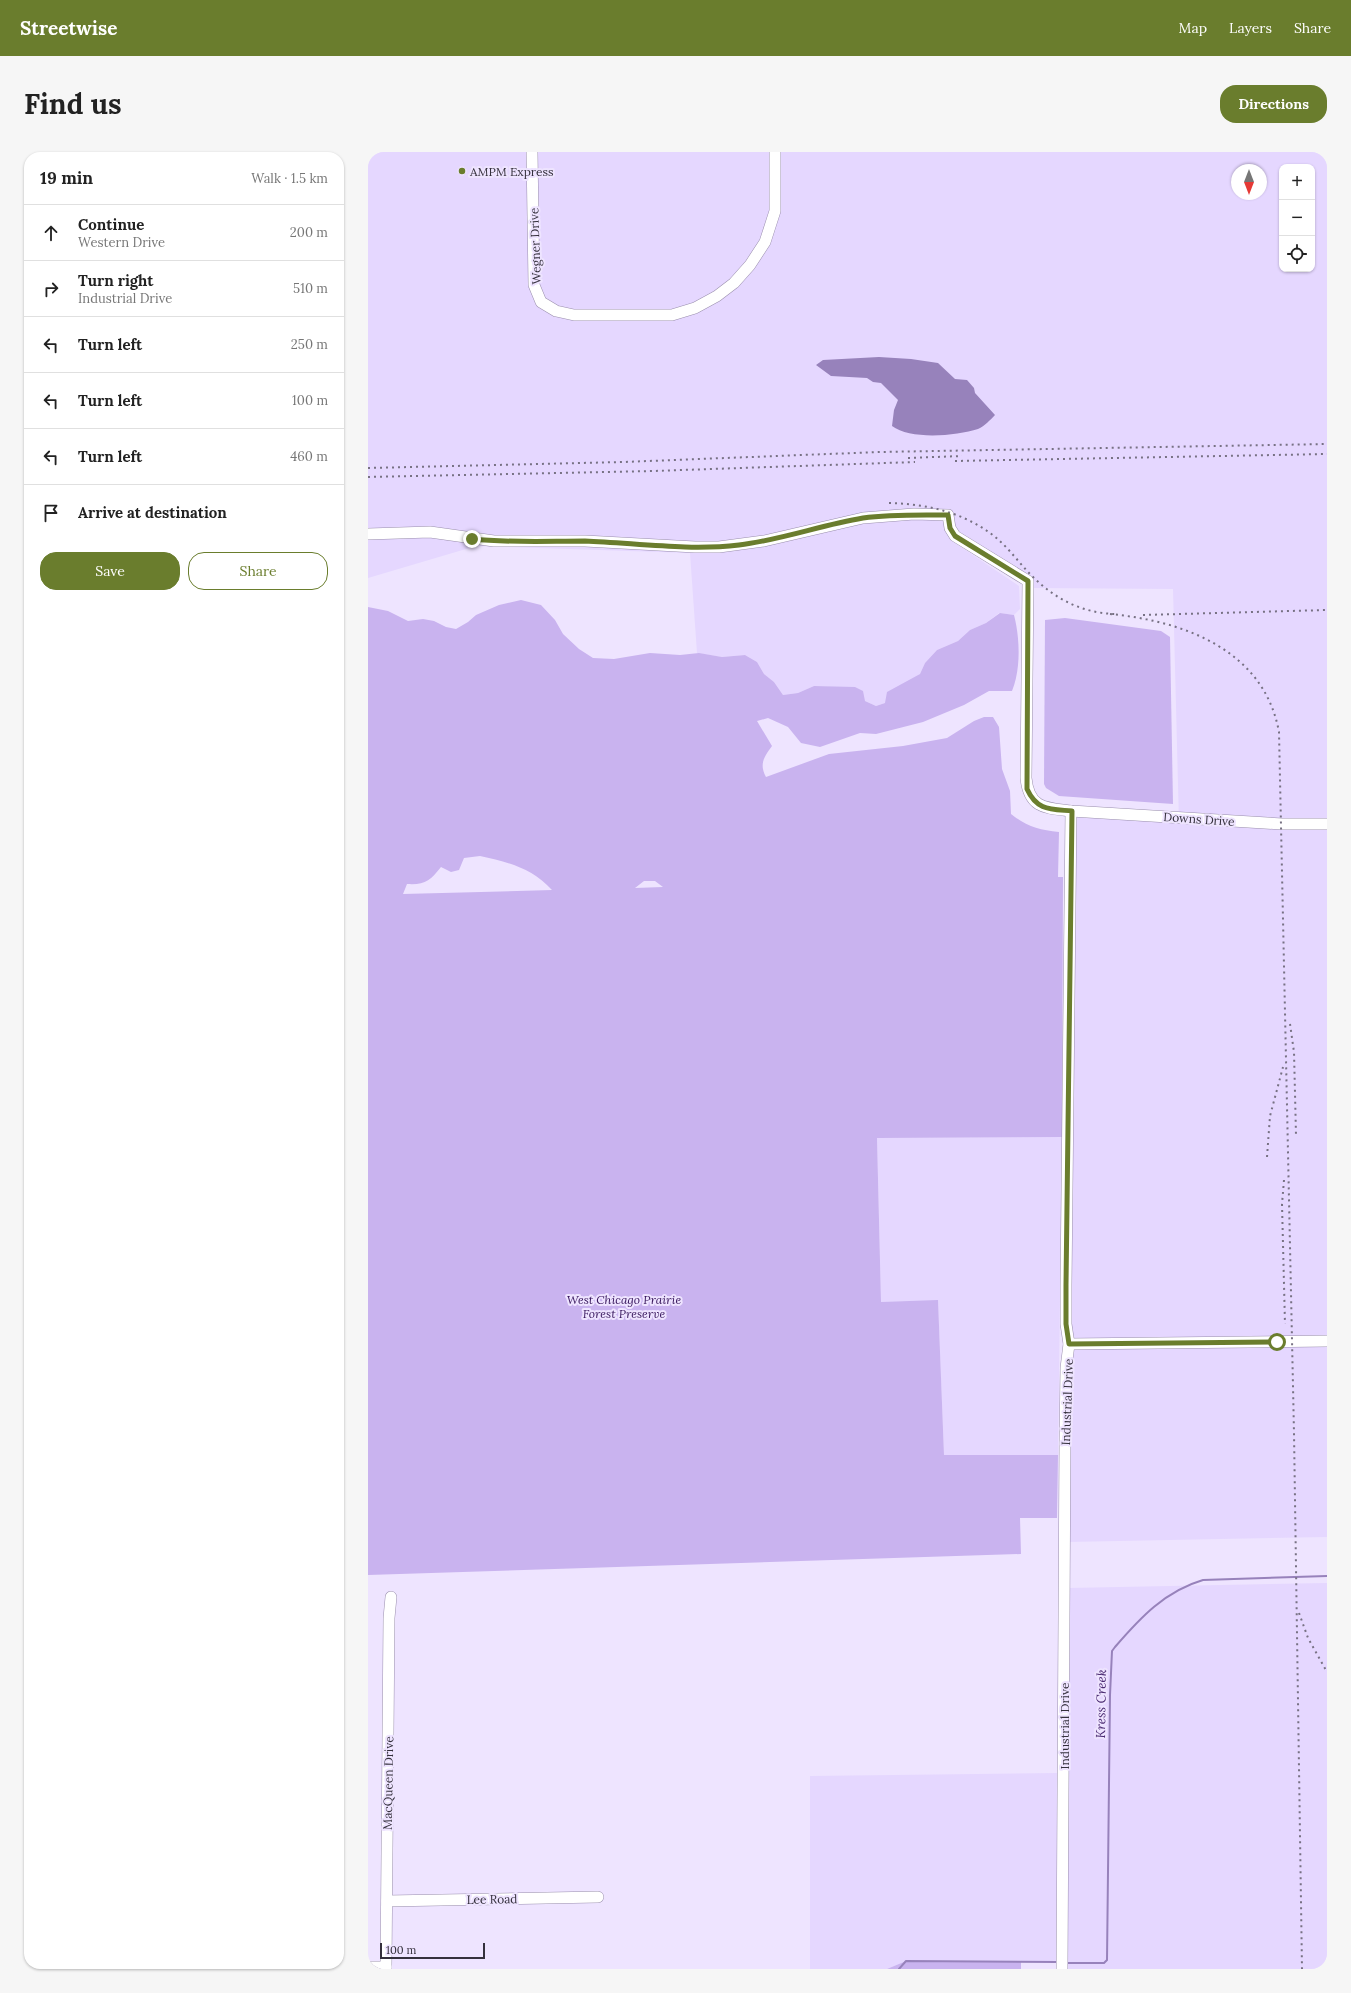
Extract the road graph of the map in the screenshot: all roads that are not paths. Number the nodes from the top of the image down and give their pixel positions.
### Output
1 (532, 152) edge
2 (775, 152) edge
3 (368, 534) edge
4 (1072, 811) junction
5 (1327, 824) edge
6 (1327, 1341) edge
7 (1069, 1344) junction
8 (391, 1597) dead end
9 (598, 1897) dead end
10 (387, 1901) junction
11 (368, 1967) edge
12 (386, 1968) edge
13 (1062, 1969) edge

1 - 2 street, Wegner Drive
3 - 4 street, Downs Drive
4 - 5 street, Downs Drive
4 - 7 street, Industrial Drive
6 - 7 street
7 - 13 street, Industrial Drive
8 - 10 street, MacQueen Drive
9 - 10 street, Lee Road
10 - 12 street, MacQueen Drive
11 - 12 street

